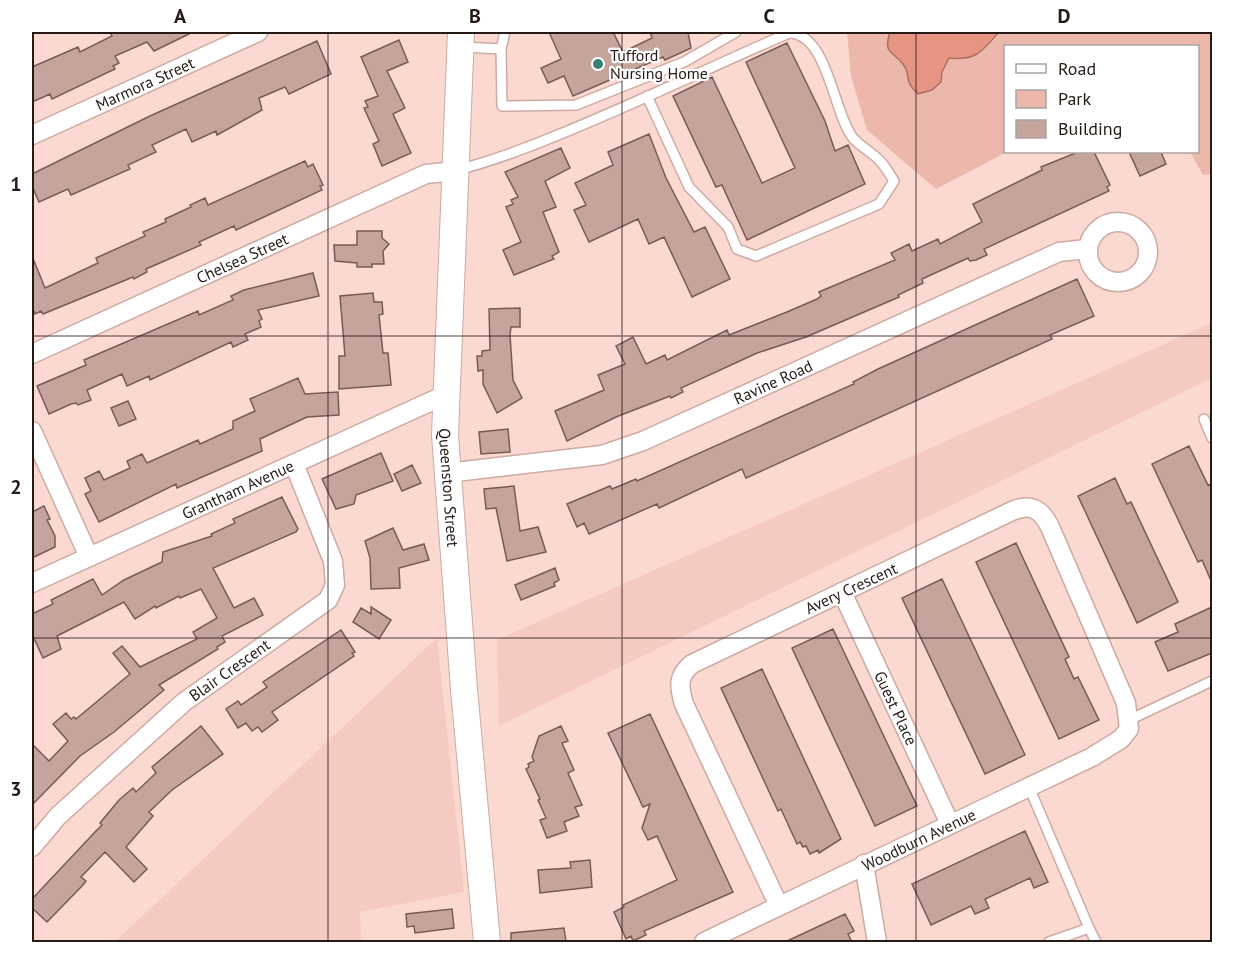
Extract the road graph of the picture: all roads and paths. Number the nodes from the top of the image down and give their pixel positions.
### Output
1 (258, 32) edge
2 (504, 32) edge
3 (736, 32) edge
4 (789, 32) edge
5 (461, 39) edge
6 (501, 49) junction
7 (647, 96) junction
8 (32, 135) edge
9 (455, 171) junction
10 (1087, 249) dead end
11 (32, 354) edge
12 (445, 396) junction
13 (1204, 419) dead end
14 (32, 430) edge
15 (1212, 438) edge
16 (294, 464) junction
17 (447, 473) junction
18 (89, 556) junction
19 (32, 583) edge
20 (842, 592) junction
21 (1212, 681) edge
22 (1129, 725) junction
23 (1029, 787) junction
24 (950, 824) junction
25 (32, 847) edge
26 (864, 864) junction
27 (778, 906) junction
28 (1089, 928) junction
29 (487, 942) edge
30 (704, 942) edge
31 (877, 942) edge
32 (1049, 942) edge
33 (1096, 942) edge

1 - 8 street, Marmora Street
2 - 6 lane
3 - 6 lane
4 - 7 lane
4 - 7 lane
5 - 6 lane
5 - 9 main road, Queenston Street
7 - 9 lane
9 - 11 street, Chelsea Street
9 - 12 main road, Queenston Street
10 - 17 street, Ravine Road
12 - 16 street, Grantham Avenue
12 - 17 main road, Queenston Street
13 - 15 lane
14 - 18 street
16 - 18 street, Grantham Avenue
16 - 25 street, Blair Crescent
17 - 29 main road, Queenston Street
18 - 19 street, Grantham Avenue
20 - 22 street, Avery Crescent
20 - 24 street, Guest Place
20 - 27 street, Avery Crescent
21 - 22 lane
22 - 23 street, Woodburn Avenue
23 - 24 street, Woodburn Avenue
23 - 28 lane
24 - 26 street, Woodburn Avenue
26 - 27 street, Woodburn Avenue
26 - 31 street
27 - 30 street, Woodburn Avenue
28 - 32 lane
28 - 33 lane

